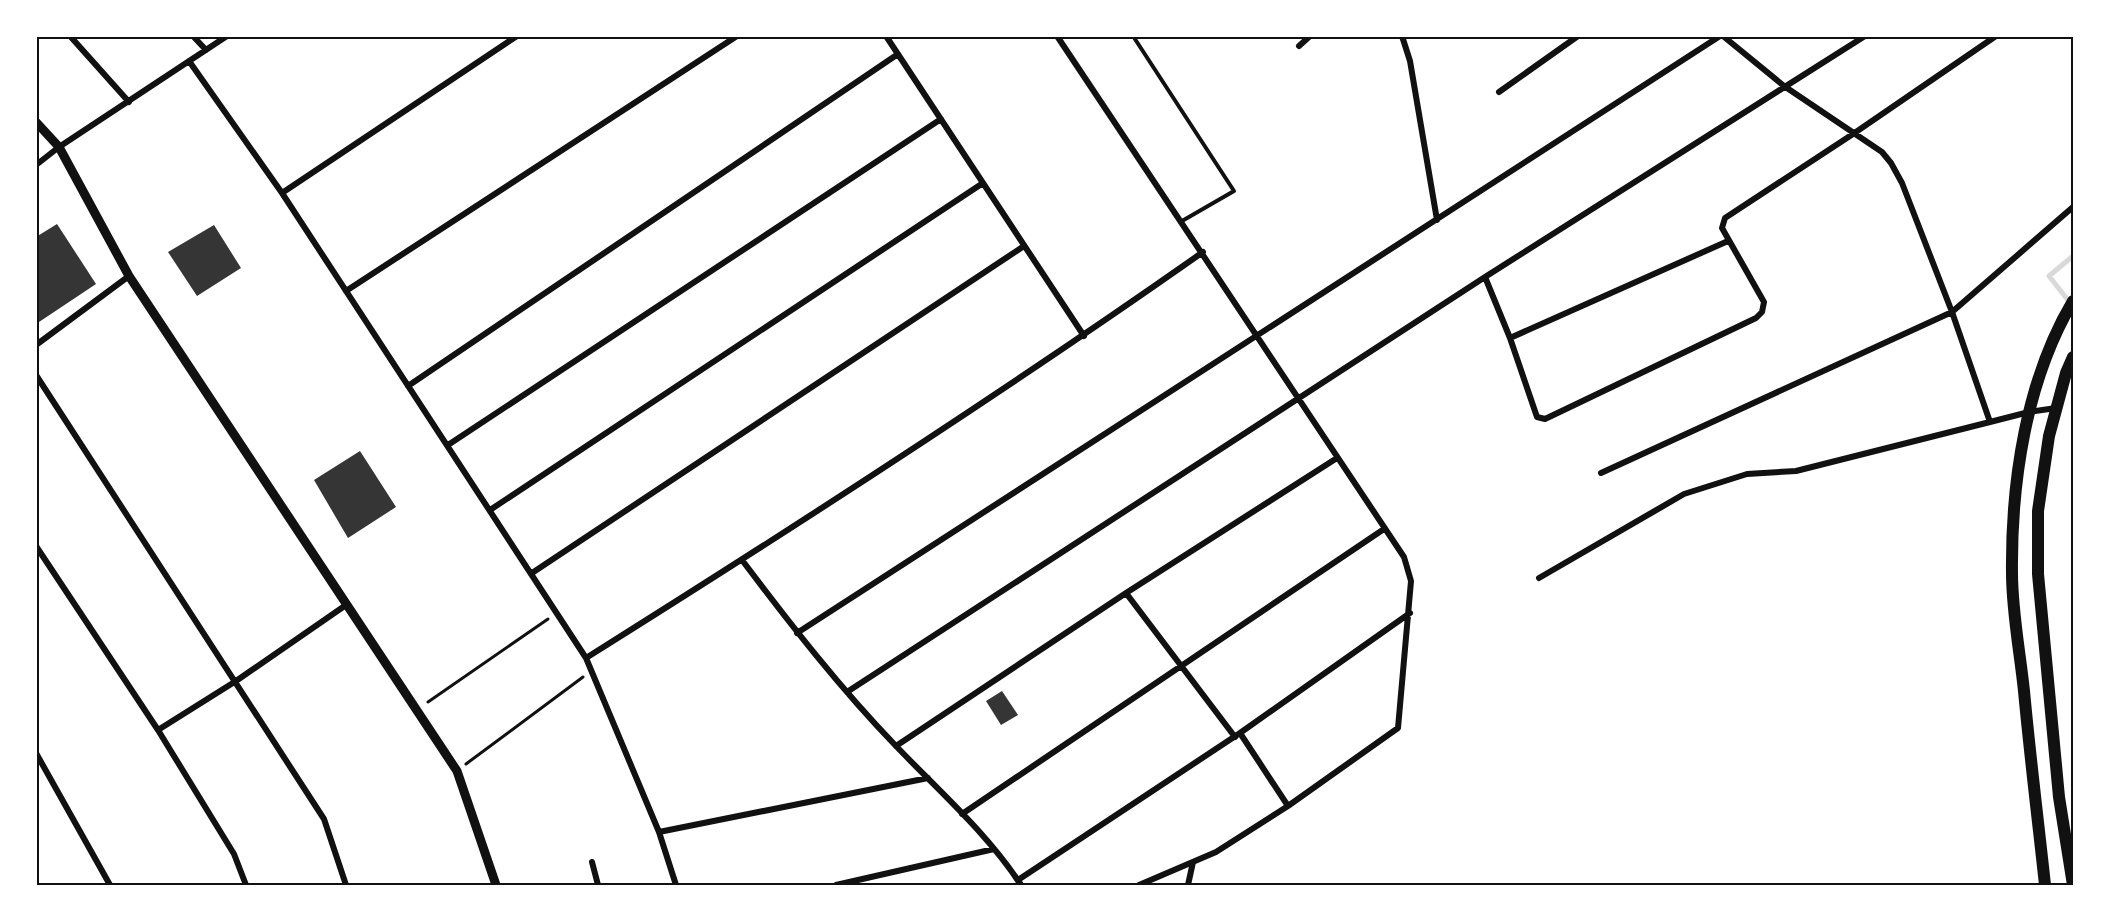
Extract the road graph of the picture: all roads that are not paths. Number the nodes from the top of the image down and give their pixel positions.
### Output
1 (70, 36) edge
2 (193, 36) edge
3 (227, 36) edge
4 (517, 36) edge
5 (736, 36) edge
6 (886, 36) edge
7 (1057, 36) edge
8 (1133, 36) edge
9 (1310, 36) edge
10 (1402, 36) edge
11 (1578, 36) edge
12 (1721, 36) edge
13 (1865, 36) edge
14 (1996, 36) edge
15 (1299, 46) dead end
16 (206, 50) junction
17 (898, 54) junction
18 (189, 61) junction
19 (1784, 86) junction
20 (1499, 92) dead end
21 (129, 102) junction
22 (941, 119) junction
23 (36, 122) edge
24 (1853, 134) junction
25 (59, 147) junction
26 (36, 165) edge
27 (983, 183) junction
28 (282, 193) junction
29 (2073, 207) edge
30 (1437, 220) junction
31 (1182, 221) junction
32 (1728, 241) junction
33 (1024, 246) junction
34 (1203, 252) junction
35 (129, 276) junction
36 (1485, 277) junction
37 (346, 291) junction
38 (2073, 301) edge
39 (1952, 312) junction
40 (1083, 336) junction
41 (1256, 336) junction
42 (1509, 338) junction
43 (36, 345) edge
44 (2073, 357) edge
45 (36, 375) edge
46 (408, 386) junction
47 (1298, 400) junction
48 (2057, 408) junction
49 (2029, 412) junction
50 (1990, 422) junction
51 (448, 446) junction
52 (1336, 459) junction
53 (1601, 472) dead end
54 (490, 510) junction
55 (1384, 529) junction
56 (36, 546) edge
57 (742, 560) junction
58 (532, 573) junction
59 (1539, 578) dead end
60 (1126, 593) junction
61 (346, 605) junction
62 (1410, 613) junction
63 (797, 633) junction
64 (586, 658) junction
65 (1182, 665) junction
66 (236, 681) junction
67 (847, 692) junction
68 (158, 730) junction
69 (1237, 735) junction
70 (896, 746) junction
71 (36, 753) edge
72 (928, 778) junction
73 (1288, 806) junction
74 (962, 814) junction
75 (659, 832) junction
76 (994, 849) junction
77 (592, 862) dead end
78 (1193, 862) junction
79 (1019, 882) edge
80 (110, 885) edge
81 (246, 885) edge
82 (346, 885) edge
83 (496, 885) edge
84 (598, 885) edge
85 (676, 885) edge
86 (836, 885) edge
87 (1139, 885) edge
88 (1188, 885) edge
89 (2045, 885) edge
90 (2073, 885) edge

1 - 21 street
2 - 16 street
3 - 16 street
4 - 28 street
5 - 37 street
6 - 17 street
7 - 31 street
8 - 31 lane
9 - 15 street
10 - 30 street
11 - 20 street
12 - 19 street
12 - 30 street
13 - 19 street
14 - 24 street
16 - 18 street
17 - 22 street
17 - 46 street
18 - 21 street
18 - 28 street
19 - 24 street
19 - 36 street
21 - 25 street
22 - 27 street
22 - 51 street
23 - 25 street
24 - 32 street
24 - 39 street
25 - 26 street
25 - 35 street
27 - 33 street
27 - 54 street
28 - 37 street
29 - 39 street
30 - 41 street
31 - 34 street
32 - 42 street
32 - 42 street
33 - 40 street
33 - 58 street
34 - 40 street
34 - 41 street
35 - 43 street
35 - 61 street
36 - 42 street
36 - 47 street
37 - 46 street
38 - 49 main road
39 - 50 street
39 - 53 street
40 - 57 street
41 - 47 street
41 - 63 street
44 - 48 main road
45 - 66 street
46 - 51 street
47 - 52 street
47 - 67 street
48 - 49 street
48 - 90 main road
49 - 50 street
49 - 89 main road
50 - 59 street
51 - 54 street
52 - 55 street
52 - 60 street
54 - 58 street
55 - 62 street
55 - 65 street
56 - 68 street
57 - 63 street
57 - 64 street
58 - 64 street
60 - 65 street
60 - 70 street
61 - 66 street
61 - 83 street
62 - 69 street
62 - 73 street
63 - 67 street
64 - 75 street
65 - 69 street
65 - 74 street
66 - 68 street
66 - 82 street
67 - 70 street
68 - 81 street
69 - 73 street
69 - 79 street
70 - 72 street
71 - 80 street
72 - 74 street
72 - 75 street
73 - 78 street
74 - 76 street
75 - 85 street
76 - 79 street
76 - 86 street
77 - 84 street
78 - 87 street
78 - 88 street

